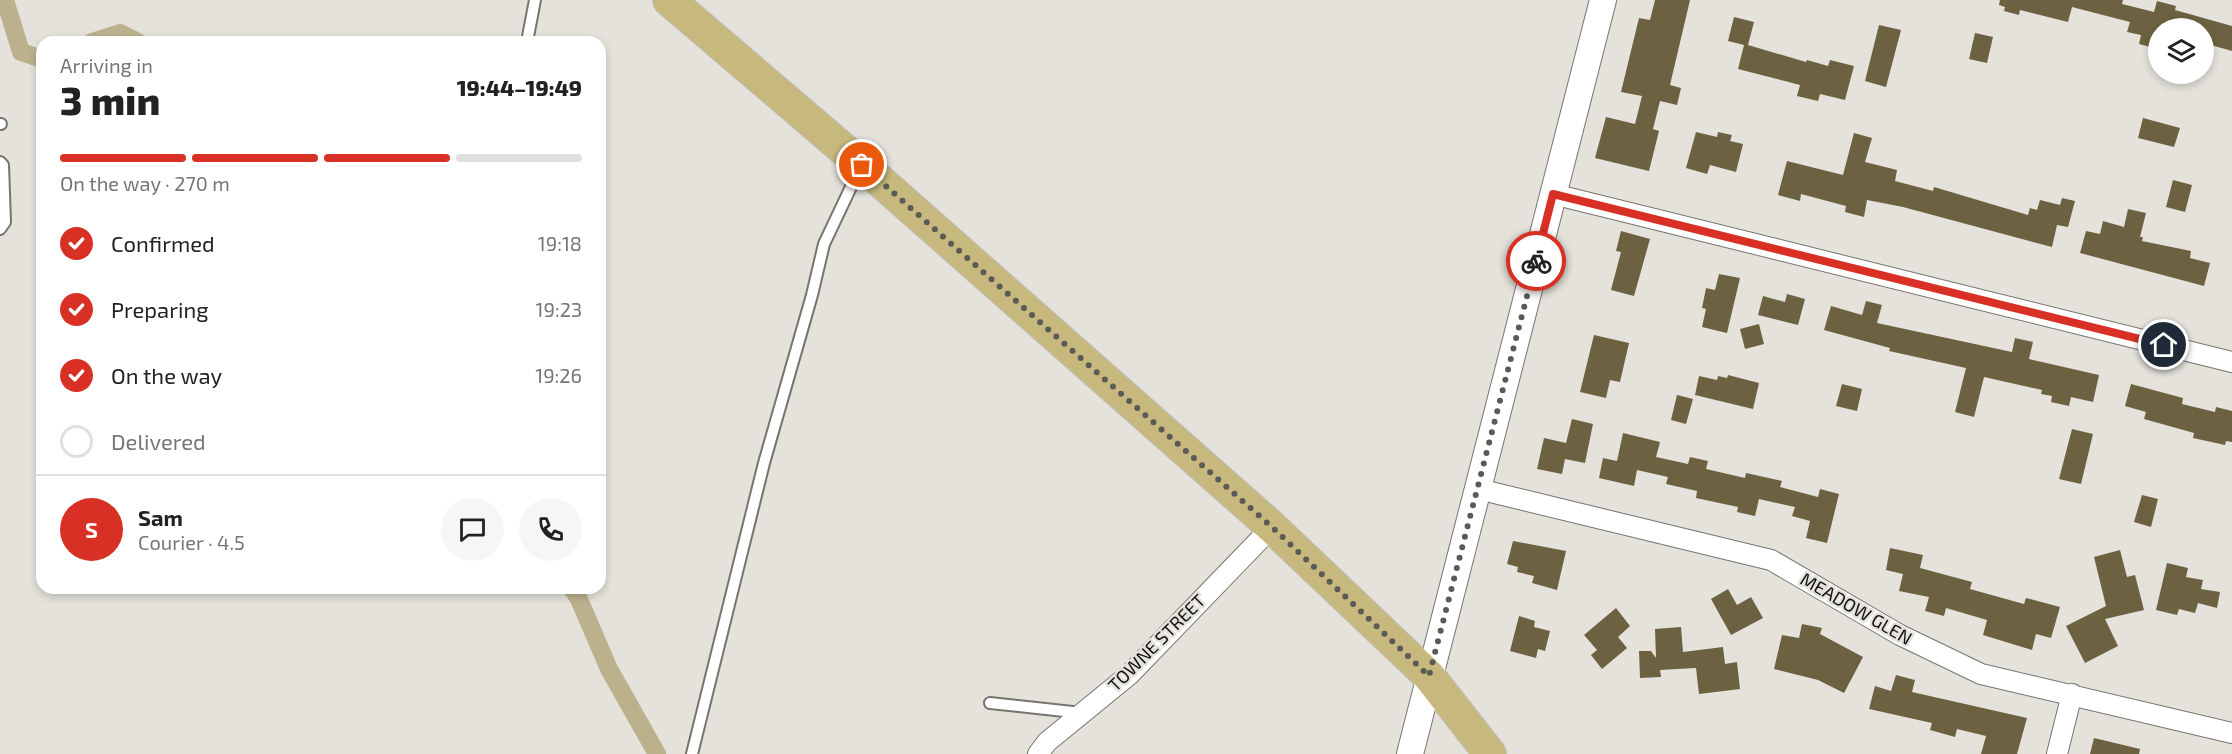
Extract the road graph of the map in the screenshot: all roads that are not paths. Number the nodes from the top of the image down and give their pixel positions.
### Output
1 (535, 0) edge
2 (1603, 0) edge
3 (677, 2) edge
4 (528, 36) edge
5 (0, 162) edge
6 (862, 165) junction
7 (1553, 194) junction
8 (0, 229) edge
9 (2232, 362) edge
10 (1478, 489) junction
11 (1272, 527) junction
12 (1429, 676) junction
13 (2072, 694) junction
14 (990, 703) dead end
15 (1083, 713) junction
16 (2232, 733) edge
17 (692, 754) edge
18 (1038, 754) edge
19 (1410, 754) edge
20 (1490, 754) edge
21 (2057, 754) edge

1 - 4 lane
2 - 7 street
3 - 6 main road
5 - 8 lane
6 - 11 main road
6 - 17 lane
7 - 9 street
7 - 10 street
10 - 12 street
10 - 13 street, MEADOW GLEN
11 - 12 main road
11 - 15 street, TOWNE STREET
12 - 19 street
12 - 20 main road
13 - 16 street, MEADOW GLEN
13 - 21 street
14 - 15 lane
15 - 18 street, TOWNE STREET

